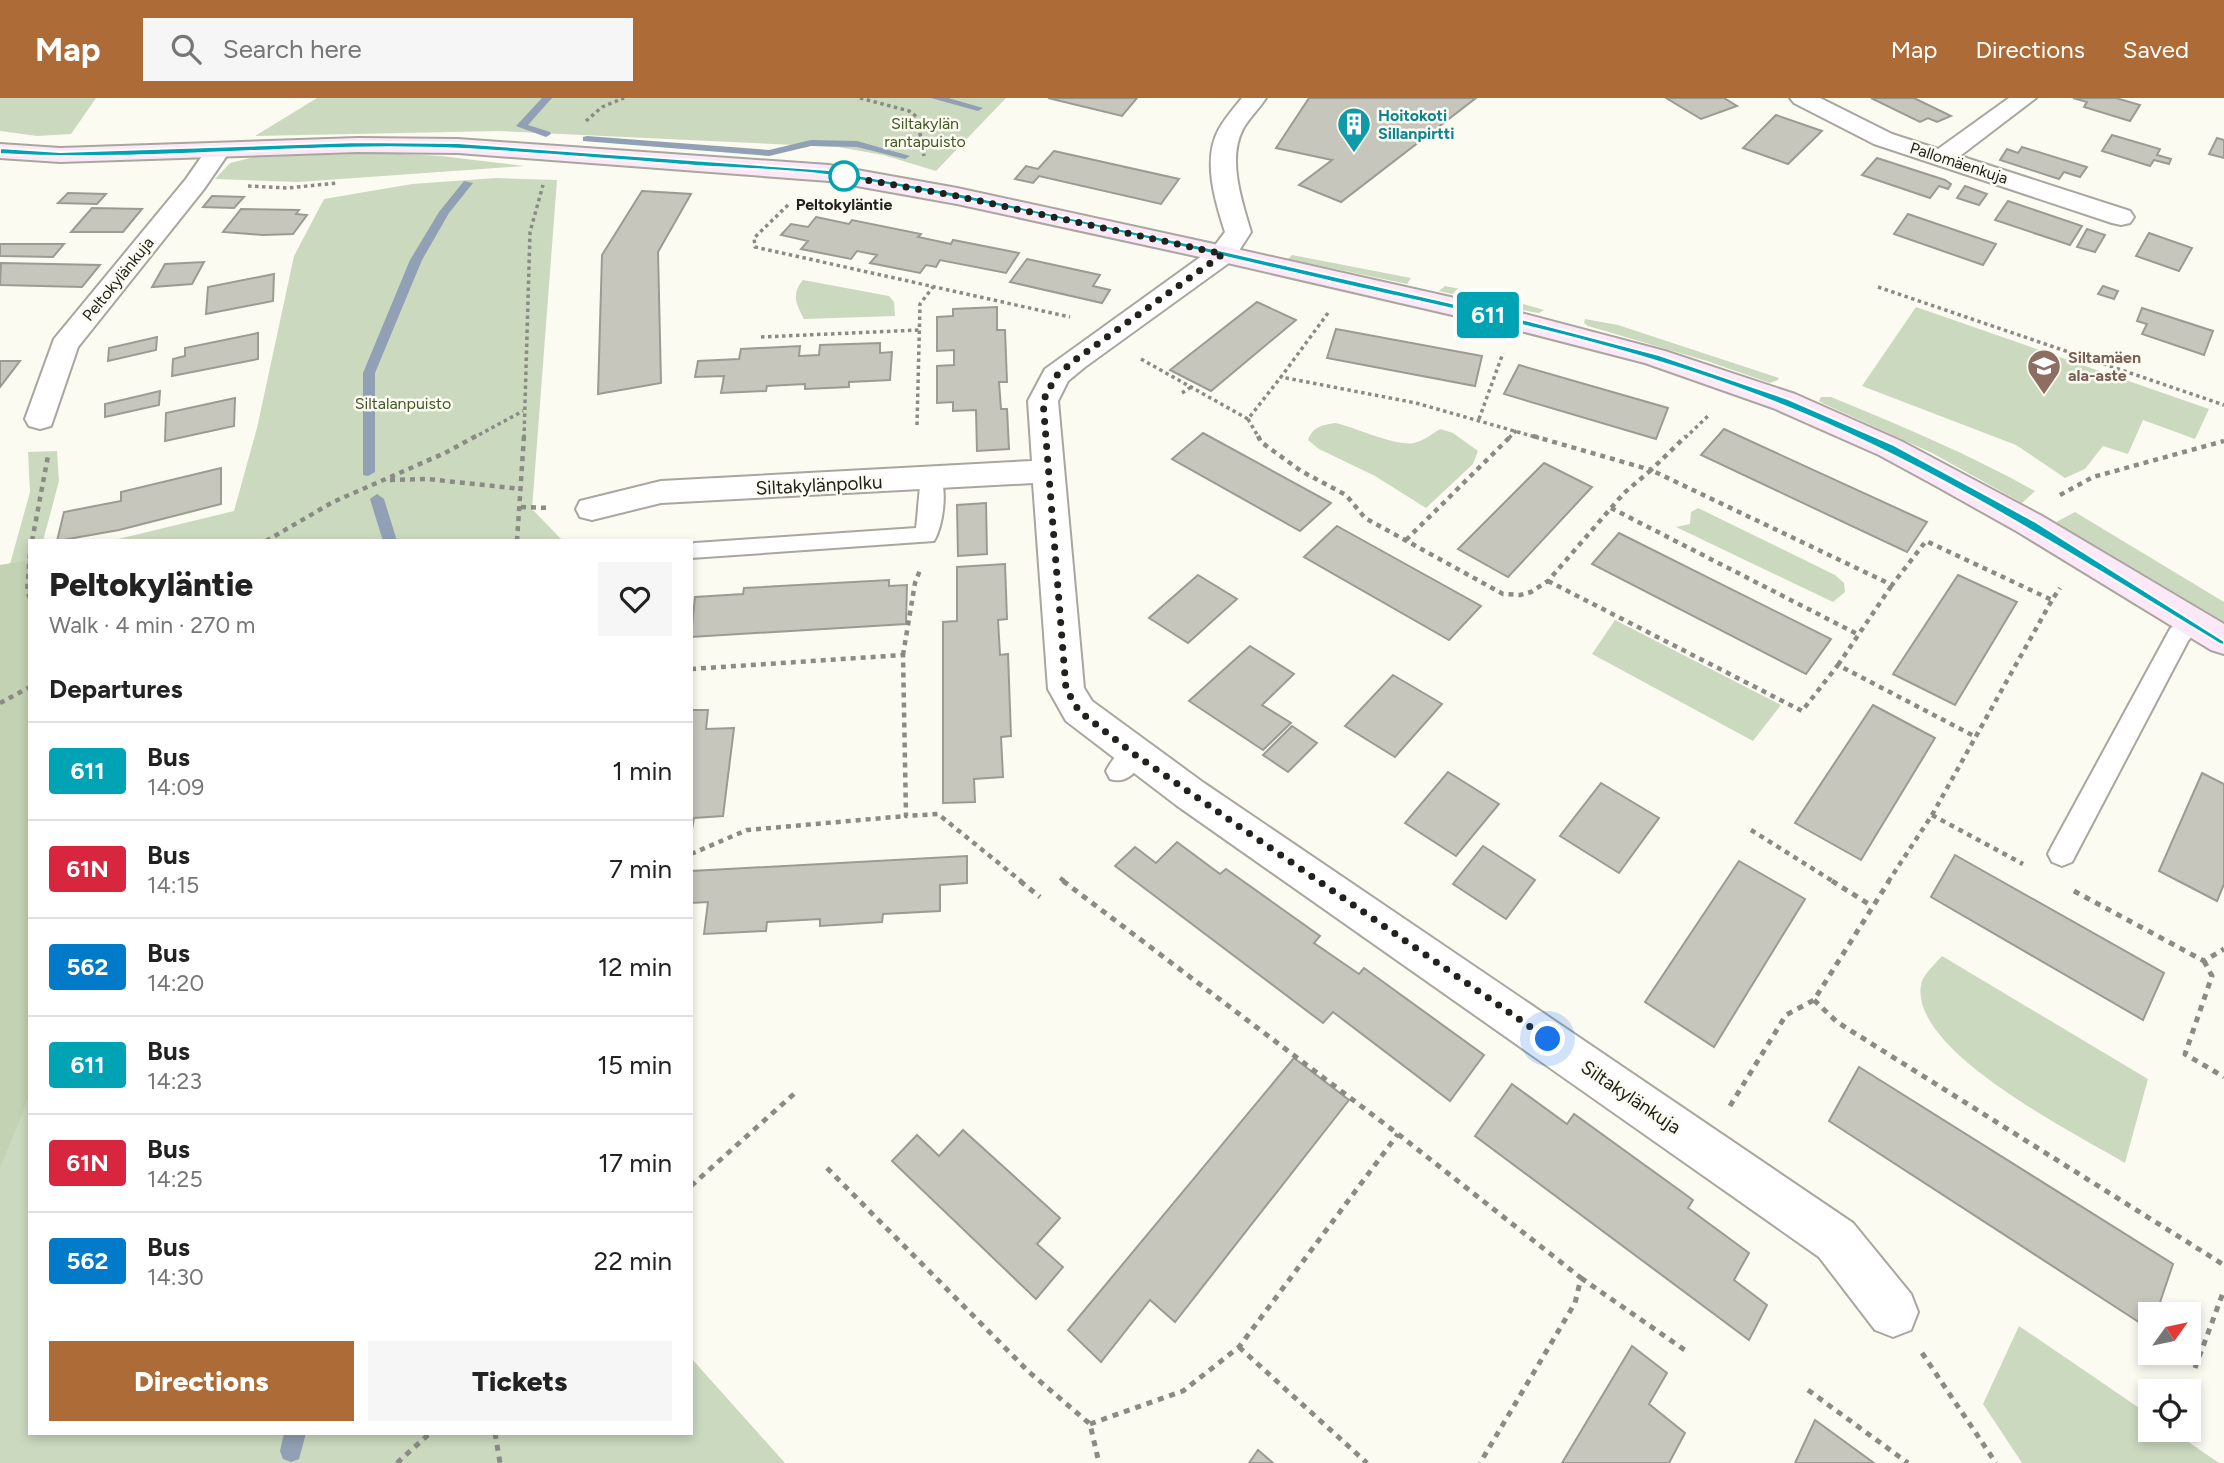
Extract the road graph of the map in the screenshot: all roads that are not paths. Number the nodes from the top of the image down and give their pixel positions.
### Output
1 (1254, 98) edge
2 (1802, 98) edge
3 (2024, 98) edge
4 (0, 151) edge
5 (218, 151) junction
6 (1943, 157) junction
7 (2121, 217) dead end
8 (1223, 254) junction
9 (40, 419) road end
10 (1047, 471) junction
11 (931, 480) junction
12 (592, 509) dead end
13 (695, 551) dead end
14 (2192, 621) junction
15 (2224, 640) edge
16 (2062, 854) dead end
17 (1893, 1312) road end

1 - 8 street
2 - 6 street, Pallomäenkuja
3 - 6 street
4 - 5 street
5 - 8 street
5 - 9 street, Peltokylänkuja
6 - 7 street, Pallomäenkuja
8 - 10 street, Siltakylänkuja
8 - 14 street
10 - 11 street, Siltakylänpolku
10 - 17 street, Siltakylänkuja
11 - 12 street, Siltakylänpolku
11 - 13 lane
14 - 15 street
14 - 16 lane

